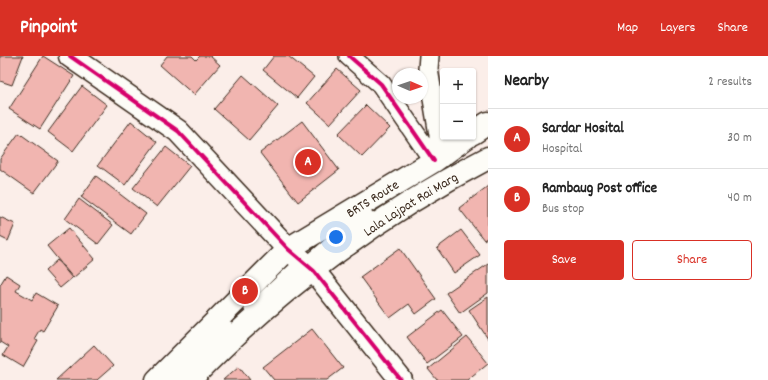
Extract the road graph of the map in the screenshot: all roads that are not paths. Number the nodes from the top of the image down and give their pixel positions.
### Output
1 (70, 56) edge
2 (350, 56) edge
3 (429, 56) edge
4 (488, 123) edge
5 (476, 131) edge
6 (464, 140) edge
7 (488, 149) edge
8 (488, 158) edge
9 (441, 161) junction
10 (374, 213) dead end
11 (288, 249) junction
12 (309, 267) junction
13 (157, 380) edge
14 (174, 380) edge
15 (190, 380) edge
16 (401, 380) edge

1 - 11 main road
2 - 9 street
3 - 9 street
4 - 5 main road
6 - 9 main road, Lala Lajpat Rai Marg
7 - 9 lane
8 - 12 main road, Lala Lajpat Rai Marg
9 - 11 main road, Lala Lajpat Rai Marg
10 - 12 lane, BRTS Route
11 - 12 main road
11 - 13 main road, Lala Lajpat Rai Marg
12 - 14 lane, BRTS Route
12 - 15 main road, Lala Lajpat Rai Marg
12 - 16 main road

